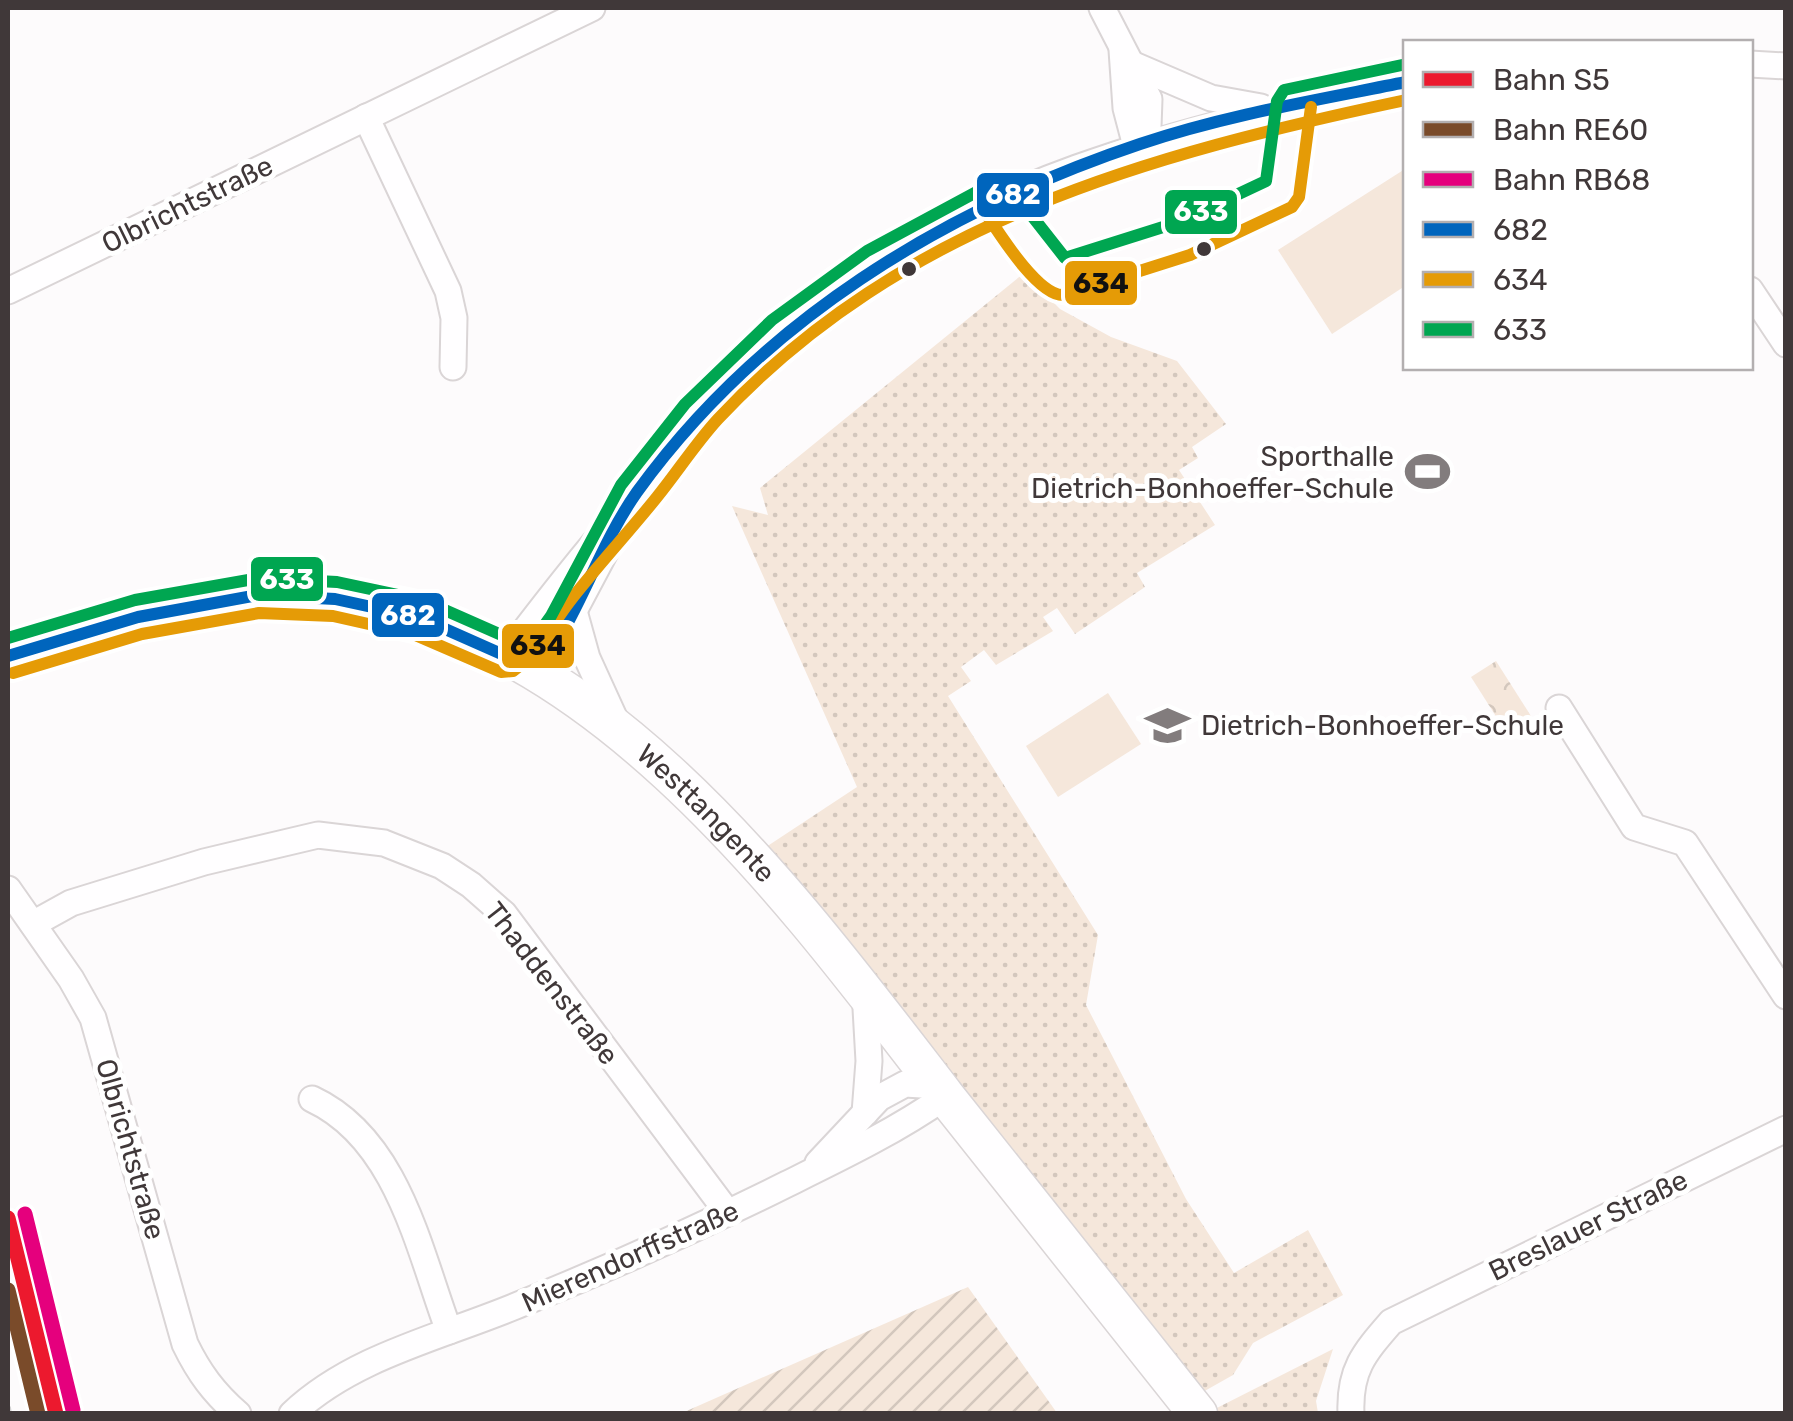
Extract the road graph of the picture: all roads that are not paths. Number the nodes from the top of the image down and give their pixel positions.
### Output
1 (592, 8) edge
2 (1102, 8) edge
3 (1128, 58) junction
4 (1753, 64) edge
5 (1786, 66) edge
6 (1403, 83) edge
7 (1271, 109) junction
8 (366, 117) junction
9 (1139, 145) junction
10 (8, 291) edge
11 (1753, 294) edge
12 (1786, 344) edge
13 (453, 367) dead end
14 (636, 495) junction
15 (574, 611) junction
16 (8, 656) edge
17 (515, 659) junction
18 (1559, 708) dead end
19 (618, 726) junction
20 (8, 889) edge
21 (33, 924) junction
22 (865, 991) junction
23 (1786, 996) edge
24 (942, 1091) junction
25 (312, 1100) dead end
26 (865, 1113) junction
27 (1786, 1128) edge
28 (808, 1174) junction
29 (728, 1213) junction
30 (448, 1331) junction
31 (238, 1414) edge
32 (292, 1414) edge
33 (1198, 1414) edge
34 (1351, 1414) edge

1 - 8 street, Olbrichtstraße
2 - 3 street
3 - 7 street
3 - 9 street
4 - 5 street
6 - 7 street
7 - 9 street
8 - 10 street, Olbrichtstraße
8 - 13 street
9 - 14 street
11 - 12 street
14 - 15 street
14 - 17 street
15 - 17 street
15 - 19 street
16 - 17 main road, Westtangente
17 - 19 main road, Westtangente
18 - 23 street
19 - 22 main road, Westtangente
20 - 21 street, Olbrichtstraße
21 - 29 street, Thaddenstraße
21 - 31 street, Olbrichtstraße
22 - 24 main road, Westtangente
22 - 26 street
24 - 26 street, Mierendorffstraße
24 - 28 street, Mierendorffstraße
24 - 33 main road, Westtangente
25 - 30 street
26 - 28 street, Mierendorffstraße
27 - 34 street, Breslauer Straße
28 - 29 street, Mierendorffstraße
29 - 30 street, Mierendorffstraße
30 - 32 street, Mierendorffstraße

